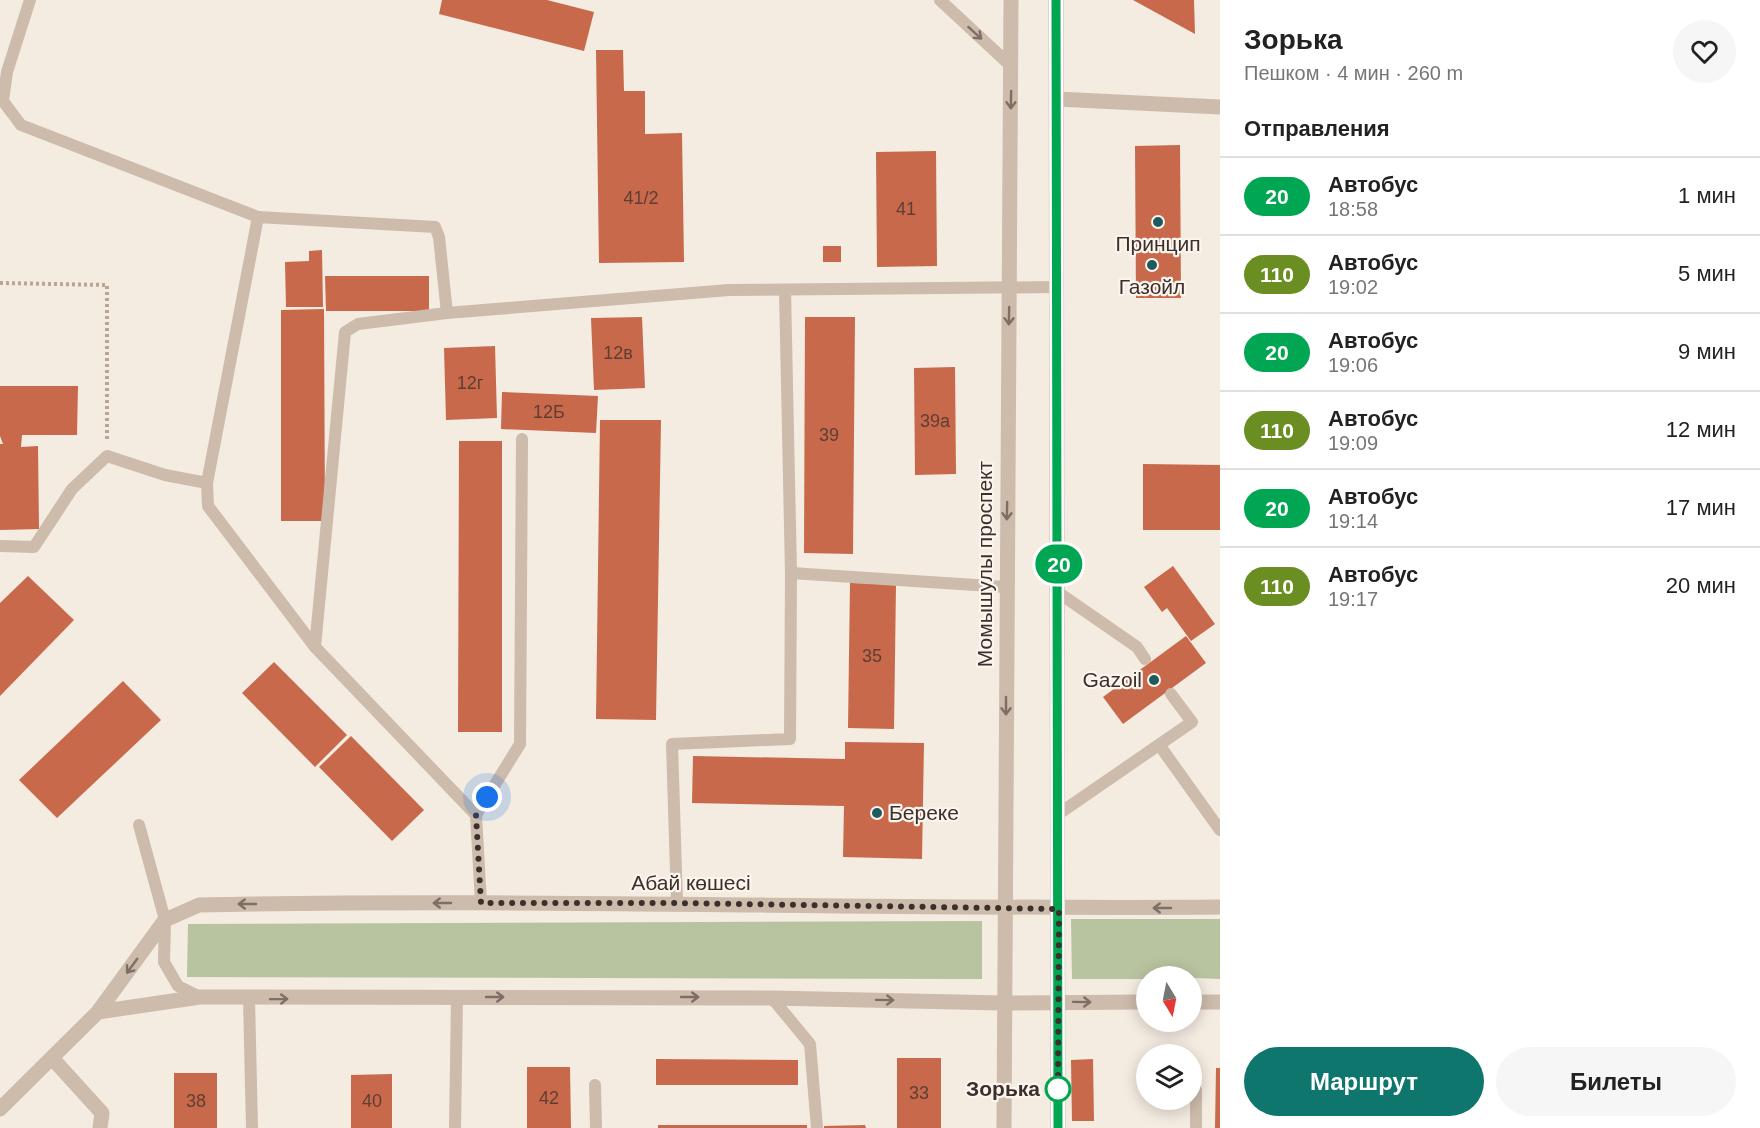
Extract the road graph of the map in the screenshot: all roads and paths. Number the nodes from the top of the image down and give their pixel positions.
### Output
1 (30, 0) edge
2 (940, 0) edge
3 (1011, 0) edge
4 (1056, 0) edge
5 (1011, 66) junction
6 (1057, 99) junction
7 (1220, 107) edge
8 (258, 217) junction
9 (0, 283) edge
10 (1058, 287) junction
11 (1009, 289) junction
12 (785, 290) junction
13 (447, 312) junction
14 (522, 439) dead end
15 (106, 456) junction
16 (207, 483) junction
17 (0, 546) edge
18 (791, 573) junction
19 (1006, 587) junction
20 (1059, 593) junction
21 (315, 647) junction
22 (1145, 659) dead end
23 (1171, 694) dead end
24 (1160, 746) junction
25 (476, 815) junction
26 (1057, 815) junction
27 (139, 825) dead end
28 (1220, 830) edge
29 (481, 903) junction
30 (677, 903) junction
31 (1220, 907) edge
32 (1005, 908) junction
33 (1059, 909) junction
34 (165, 920) junction
35 (200, 997) junction
36 (457, 997) junction
37 (772, 998) junction
38 (249, 999) junction
39 (1058, 1002) junction
40 (1136, 1002) edge
41 (1202, 1002) edge
42 (1220, 1002) edge
43 (1003, 1003) junction
44 (98, 1012) junction
45 (52, 1058) junction
46 (595, 1085) dead end
47 (0, 1108) edge
48 (1196, 1110) edge
49 (100, 1128) edge
50 (252, 1128) edge
51 (455, 1128) edge
52 (596, 1128) edge
53 (817, 1128) edge
54 (1004, 1128) edge
55 (1058, 1128) edge
56 (1196, 1128) edge

1 - 8 lane
2 -> 5 lane
3 - 5 street, Момышулы проспект
4 - 6 street
5 -> 11 street, Момышулы проспект
6 - 7 street
6 - 10 street
8 - 13 lane
8 - 16 lane
9 - 15 path
10 - 11 lane
10 - 20 street
11 - 12 lane
11 -> 19 street, Момышулы проспект
12 - 13 lane
12 - 18 lane
13 - 21 lane
14 - 25 lane
15 - 16 lane
15 - 17 lane
16 - 21 lane
18 - 19 lane
18 - 30 lane
19 -> 32 street, Момышулы проспект
20 - 22 lane
20 - 26 street
21 - 25 lane
23 - 24 lane
24 - 26 lane
24 - 28 lane
25 - 29 lane
26 - 33 street
27 - 34 lane
29 - 30 street, Абай көшесі
29 -> 34 street, Абай көшесі
30 - 32 street, Абай көшесі
31 -> 33 street, Абай көшесі
32 - 33 street, Абай көшесі
32 - 43 street, Момышулы проспект
33 - 39 street
34 - 35 lane
34 -> 44 street
35 - 38 street
35 - 44 street
36 -> 37 street
38 -> 36 street
36 - 51 lane
37 -> 43 street
37 - 53 lane
38 - 50 lane
39 -> 40 street
39 - 43 street
39 - 55 street
41 - 42 street
43 - 54 street, Момышулы проспект
44 - 45 street
45 - 47 street
45 - 49 street
46 - 52 lane
48 - 56 lane

